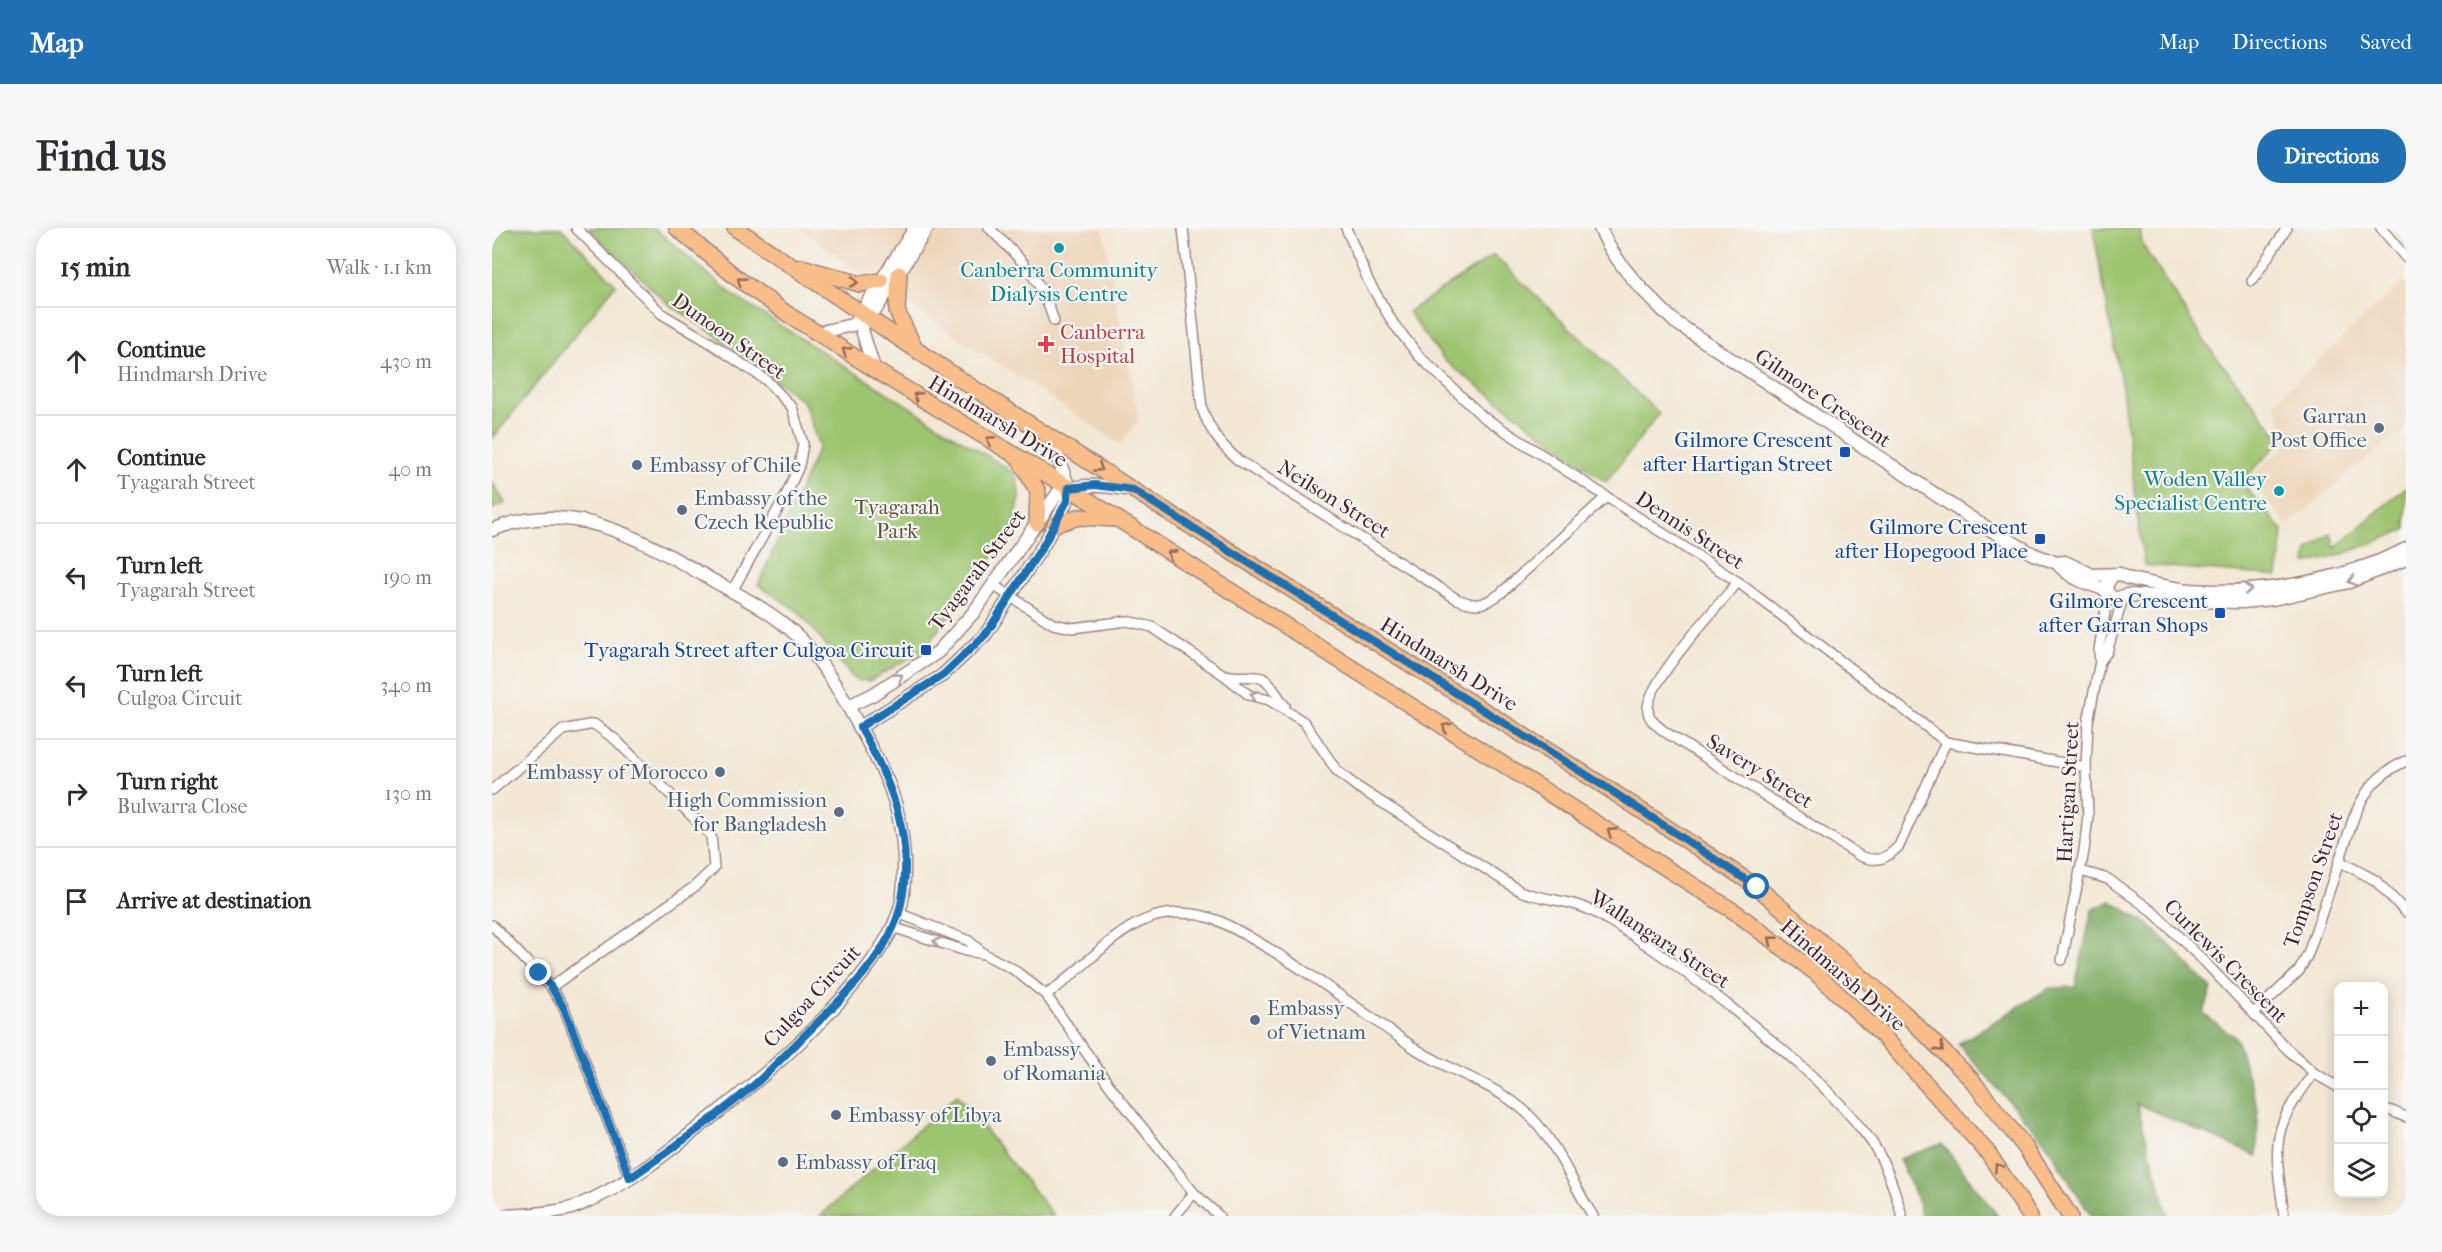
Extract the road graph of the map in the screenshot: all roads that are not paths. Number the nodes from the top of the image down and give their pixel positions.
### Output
1 (576, 228) edge
2 (677, 228) edge
3 (735, 228) edge
4 (915, 228) edge
5 (927, 228) edge
6 (989, 228) edge
7 (1183, 228) edge
8 (1346, 228) edge
9 (1600, 228) edge
10 (2286, 228) edge
11 (2381, 228) edge
12 (2406, 258) edge
13 (786, 263) junction
14 (899, 274) junction
15 (881, 281) junction
16 (2252, 281) dead end
17 (866, 315) junction
18 (1054, 321) dead end
19 (817, 333) junction
20 (913, 345) junction
21 (874, 369) junction
22 (1050, 436) junction
23 (1018, 457) junction
24 (1069, 488) junction
25 (1133, 490) junction
26 (1606, 497) junction
27 (1116, 519) junction
28 (1037, 523) junction
29 (1055, 524) junction
30 (492, 530) edge
31 (2406, 549) edge
32 (2406, 559) edge
33 (2057, 563) junction
34 (2112, 576) junction
35 (2127, 578) junction
36 (1738, 582) junction
37 (993, 585) junction
38 (2152, 590) junction
39 (732, 591) junction
40 (2108, 592) junction
41 (2189, 595) junction
42 (1009, 596) junction
43 (2125, 597) junction
44 (2100, 661) junction
45 (1224, 675) junction
46 (848, 705) junction
47 (1288, 710) junction
48 (860, 727) junction
49 (1946, 742) junction
50 (2406, 761) edge
51 (2086, 767) junction
52 (492, 790) edge
53 (2339, 861) junction
54 (2081, 871) junction
55 (2406, 912) edge
56 (898, 913) junction
57 (492, 925) edge
58 (892, 927) junction
59 (984, 954) junction
60 (2062, 960) dead end
61 (551, 987) junction
62 (1046, 995) junction
63 (2254, 1014) junction
64 (2314, 1073) junction
65 (2334, 1084) edge
66 (2388, 1110) edge
67 (2406, 1117) edge
68 (630, 1178) junction
69 (1194, 1193) junction
70 (572, 1212) edge
71 (492, 1216) edge
72 (1175, 1216) edge
73 (1219, 1216) edge
74 (1593, 1216) edge
75 (1902, 1216) edge
76 (2030, 1216) edge
77 (2070, 1216) edge
78 (2284, 1216) edge

1 - 39 street, Dunoon Street
19 -> 2 main road, Hindmarsh Drive
3 - 13 main road, Hindmarsh Drive
4 - 15 street
5 - 14 street
6 - 18 street
7 - 26 street, Neilson Street
8 - 26 street, Dennis Street
9 - 33 street, Gilmore Crescent
10 - 16 street
11 - 12 street
13 -> 15 main road
13 - 17 main road, Hindmarsh Drive
14 - 17 street
14 - 20 main road
15 - 17 street
17 - 19 street
17 - 20 main road, Hindmarsh Drive
17 - 21 street
21 -> 19 main road, Hindmarsh Drive
20 - 22 main road, Hindmarsh Drive
23 -> 21 main road, Hindmarsh Drive
22 - 24 street
22 -> 25 main road, Hindmarsh Drive
23 - 24 main road, Hindmarsh Drive
23 - 28 main road
24 - 25 street
24 - 27 main road, Hindmarsh Drive
24 - 28 street, Tyagarah Street
24 - 29 street, Tyagarah Street
25 -> 77 main road, Hindmarsh Drive
26 - 36 street, Dennis Street
27 - 29 main road
76 -> 27 main road, Hindmarsh Drive
28 - 37 street, Tyagarah Street
29 - 42 street, Tyagarah Street
30 - 39 street, Culgoa Circuit
41 -> 31 street
32 -> 41 street
33 - 34 street, Gilmore Crescent
33 - 40 street, Gilmore Crescent
34 - 35 street
34 - 40 street
35 - 38 street
35 - 43 street
36 - 49 street, Dennis Street
36 - 49 street, Savery Street
37 - 42 street, Wallangara Street
46 -> 37 street, Tyagarah Street
38 - 41 street
38 - 43 street
39 - 46 street, Culgoa Circuit
40 - 43 street
40 - 44 street, Hartigan Street
42 - 45 street, Wallangara Street
42 - 48 street, Tyagarah Street
43 - 44 street, Hartigan Street
44 - 51 street, Hartigan Street
47 -> 45 street, Wallangara Street
45 - 47 street, Wallangara Street
46 - 48 street, Culgoa Circuit
47 - 75 street, Wallangara Street
48 - 56 street, Culgoa Circuit
49 - 51 street, Dennis Street
50 - 53 street, Tompson Street
51 - 54 street, Hartigan Street
52 - 61 street
53 - 55 street
53 - 63 street, Tompson Street
54 - 60 street, Hartigan Street
54 - 63 street, Curlewis Crescent
56 - 58 street, Culgoa Circuit
56 - 59 street
57 - 61 street
59 -> 58 street
58 - 68 street, Culgoa Circuit
59 - 62 street
61 - 68 street
62 - 69 street
62 - 74 street
63 - 64 street, Curlewis Crescent
64 - 65 street, Curlewis Crescent
64 - 78 street
66 - 67 street
68 - 70 street, Culgoa Circuit
69 - 72 street
69 - 73 street
70 - 71 street, Culgoa Circuit

